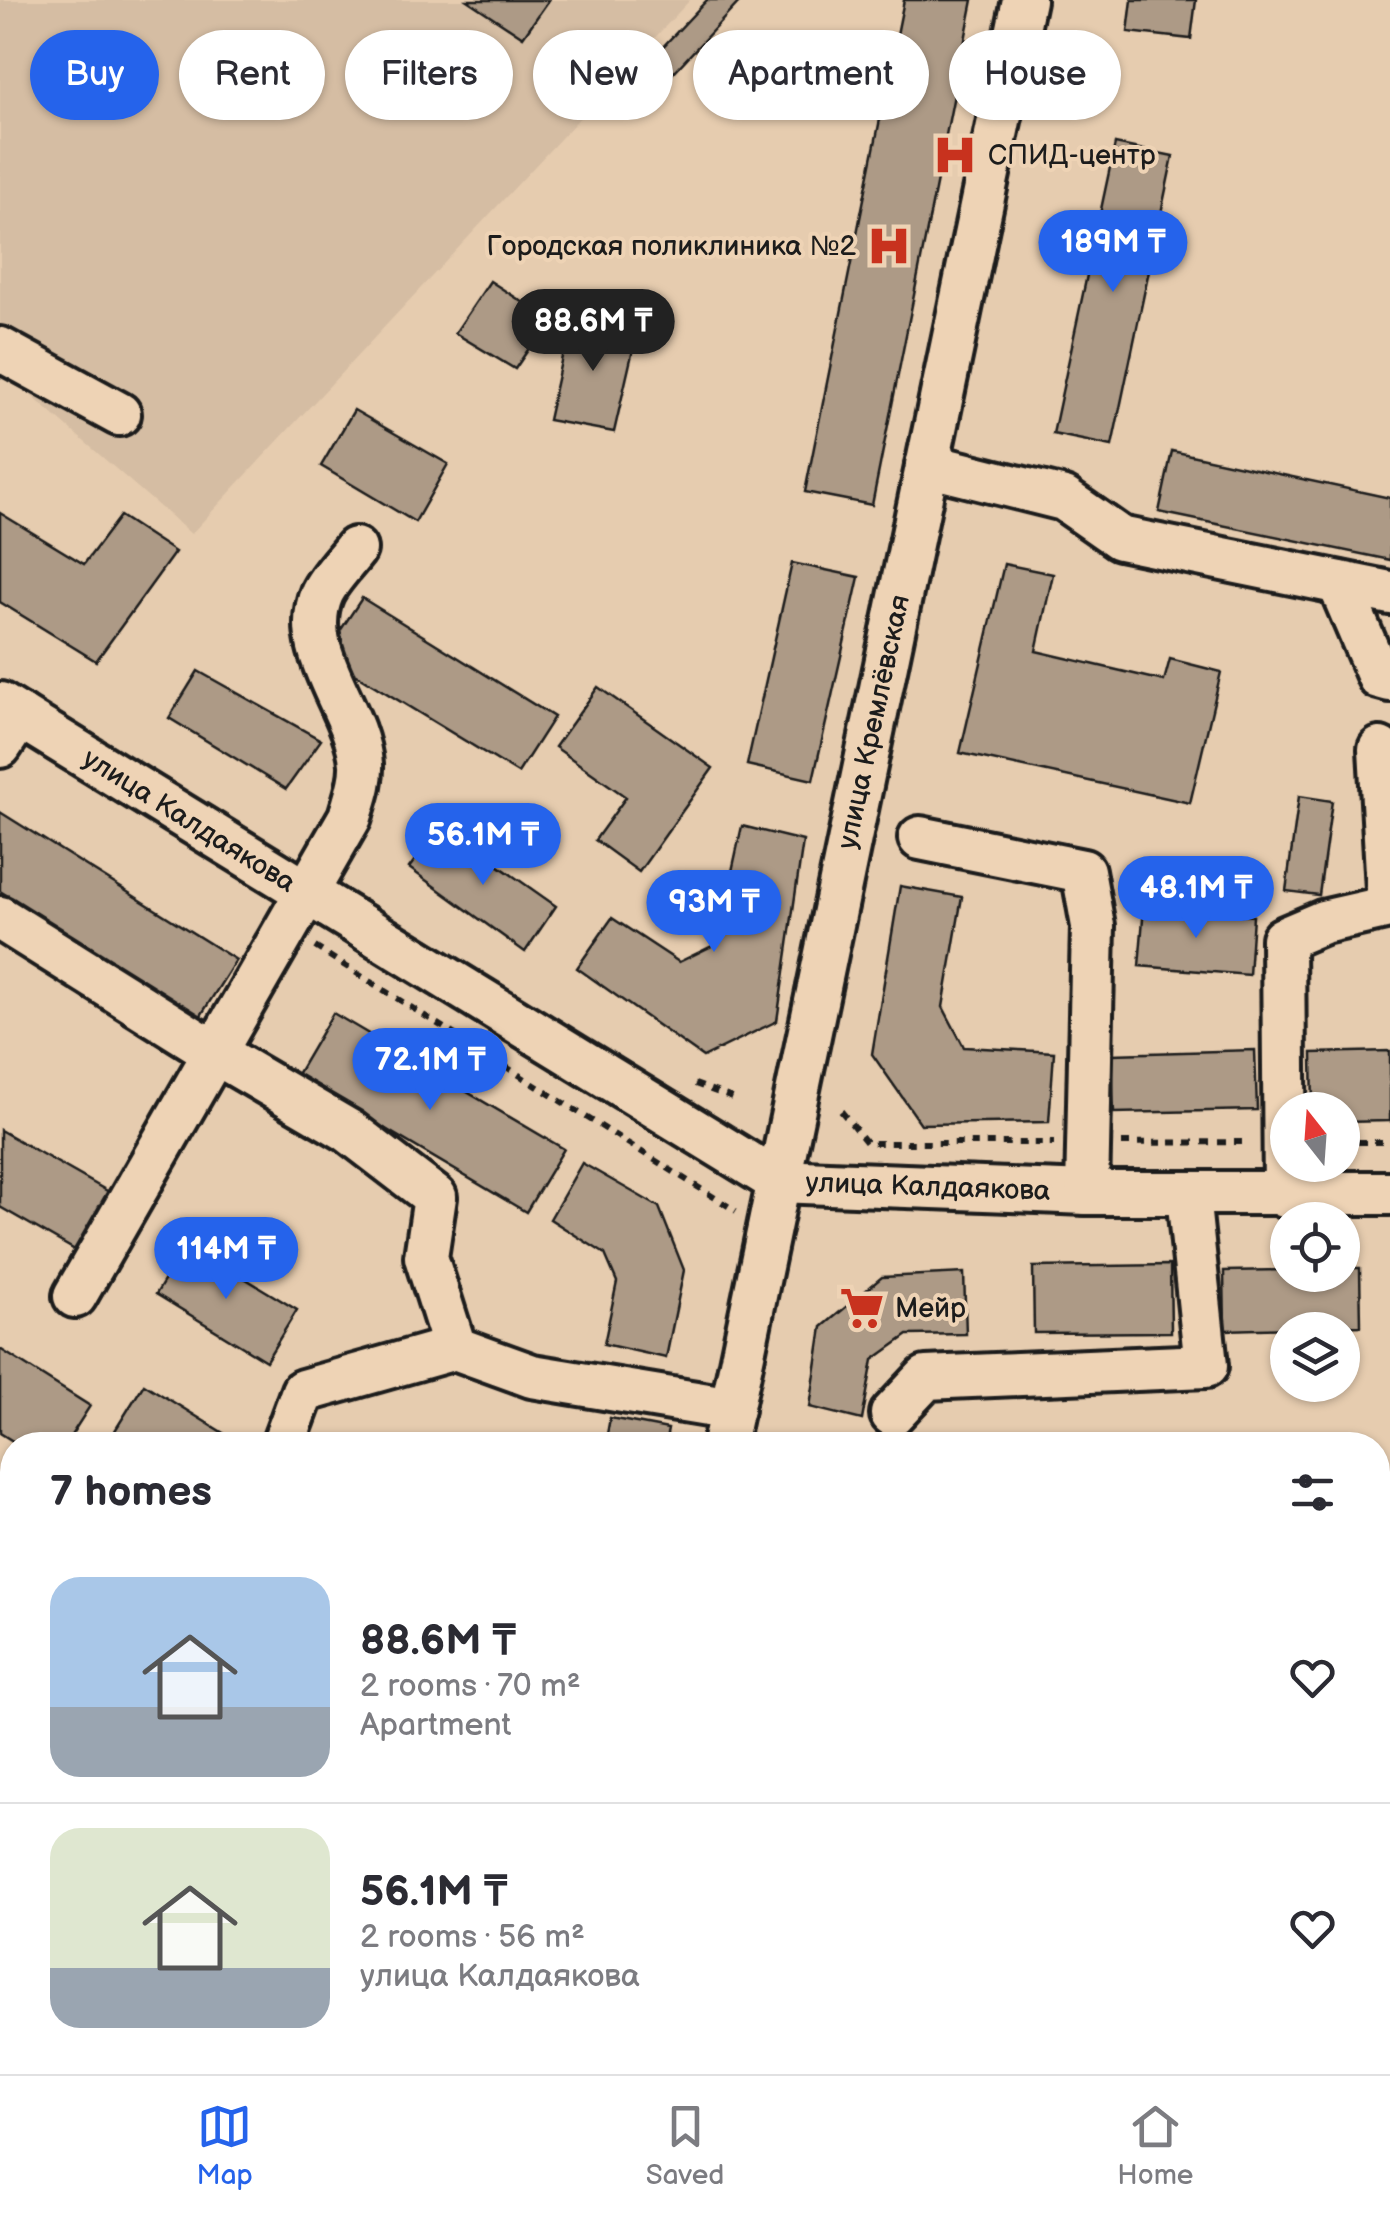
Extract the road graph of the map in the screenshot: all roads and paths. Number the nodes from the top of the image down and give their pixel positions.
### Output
1 (1024, 0) edge
2 (0, 349) edge
3 (119, 414) dead end
4 (927, 466) junction
5 (355, 549) dead end
6 (1339, 583) junction
7 (1390, 593) edge
8 (1390, 680) edge
9 (6, 722) edge
10 (1380, 750) dead end
11 (920, 838) dead end
12 (295, 910) junction
13 (0, 918) edge
14 (214, 1052) junction
15 (1360, 1142) edge
16 (1390, 1142) edge
17 (777, 1181) junction
18 (1087, 1193) junction
19 (1188, 1194) junction
20 (1390, 1194) edge
21 (1285, 1196) junction
22 (738, 1212) dead end
23 (75, 1296) dead end
24 (456, 1348) junction
25 (892, 1414) dead end
26 (288, 1432) edge
27 (723, 1432) edge
28 (734, 1432) edge

1 - 4 street, улица Кремлёвская
2 - 3 street
4 - 6 street
4 - 17 street, улица Кремлёвская
5 - 12 street
6 - 7 street
6 - 8 street
9 - 12 street, улица Калдаякова
10 - 21 street
11 - 18 street
12 - 14 street
12 - 17 street, улица Калдаякова
12 - 22 path
13 - 14 street
14 - 23 street
14 - 24 street
15 - 16 path
17 - 18 street, улица Калдаякова
17 - 28 street, улица Кремлёвская
18 - 19 street, улица Калдаякова
19 - 21 street, улица Калдаякова
19 - 25 street
20 - 21 street, улица Калдаякова
24 - 26 street
24 - 27 street

